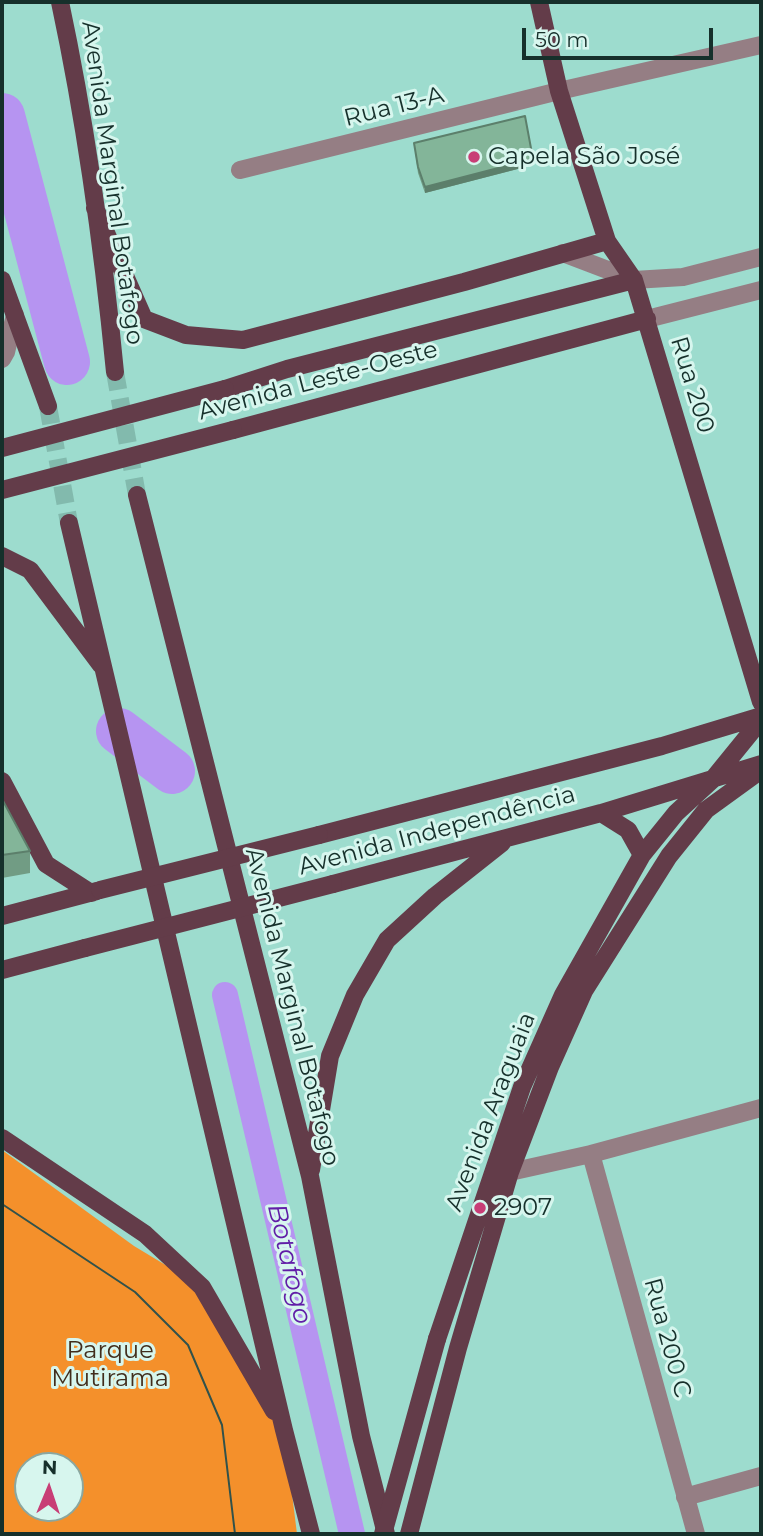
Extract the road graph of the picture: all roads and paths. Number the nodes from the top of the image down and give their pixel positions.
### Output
1 (60, 2) edge
2 (539, 2) edge
3 (761, 45) edge
4 (559, 90) junction
5 (240, 170) dead end
6 (95, 208) junction
7 (607, 241) junction
8 (563, 253) junction
9 (761, 257) edge
10 (634, 279) junction
11 (2, 280) edge
12 (761, 290) edge
13 (15, 316) junction
14 (647, 318) junction
15 (2, 359) edge
16 (115, 372) tunnel mouth
17 (48, 406) tunnel mouth
18 (2, 448) edge
19 (2, 490) edge
20 (137, 495) tunnel mouth
21 (69, 523) tunnel mouth
22 (2, 556) edge
23 (105, 671) junction
24 (761, 702) edge
25 (761, 718) edge
26 (761, 764) edge
27 (761, 770) edge
28 (713, 779) junction
29 (2, 781) edge
30 (601, 813) junction
31 (510, 837) junction
32 (642, 855) junction
33 (96, 891) junction
34 (2, 916) edge
35 (2, 970) edge
36 (761, 1108) edge
37 (2, 1138) edge
38 (592, 1154) junction
39 (510, 1172) junction
40 (310, 1176) junction
41 (284, 1430) junction
42 (761, 1476) edge
43 (685, 1497) junction
44 (311, 1534) edge
45 (385, 1534) edge
46 (409, 1534) edge
47 (696, 1534) edge

1 - 6 main road, Avenida Marginal Botafogo
2 - 4 main road, Rua 200
3 - 4 street, Rua 13-A
4 - 5 street, Rua 13-A
4 - 7 main road, Rua 200
6 - 8 main road
6 - 16 main road, Avenida Marginal Botafogo
7 - 8 main road
7 - 10 main road, Rua 200
8 - 10 street
9 - 10 street
10 - 14 main road, Rua 200
10 - 18 main road, Avenida Leste-Oeste, bridge
11 - 13 main road
12 - 14 street
13 - 15 street
13 - 17 main road
14 - 19 main road, Avenida Leste-Oeste, bridge
14 - 24 main road, Rua 200
20 - 40 main road, Avenida Marginal Botafogo
21 - 23 main road
22 - 23 main road
23 - 41 main road
25 - 28 main road, Avenida Araguaia
25 - 33 main road, Avenida Independência, bridge
26 - 28 main road, Avenida Independência
27 - 39 main road, Avenida Araguaia
28 - 30 main road, Avenida Independência
28 - 32 main road, Avenida Araguaia
29 - 33 main road
30 - 31 main road, Avenida Independência
30 - 32 main road
31 - 35 main road, Avenida Independência, bridge
31 - 40 main road
32 - 45 main road, Avenida Araguaia, bridge
33 - 34 main road, Avenida Independência
36 - 38 street
37 - 41 main road
38 - 39 street
38 - 43 street, Rua 200 C
39 - 46 main road, Avenida Araguaia
40 - 45 main road, Avenida Marginal Botafogo
41 - 44 main road
42 - 43 street
43 - 47 street, Rua 200 C

